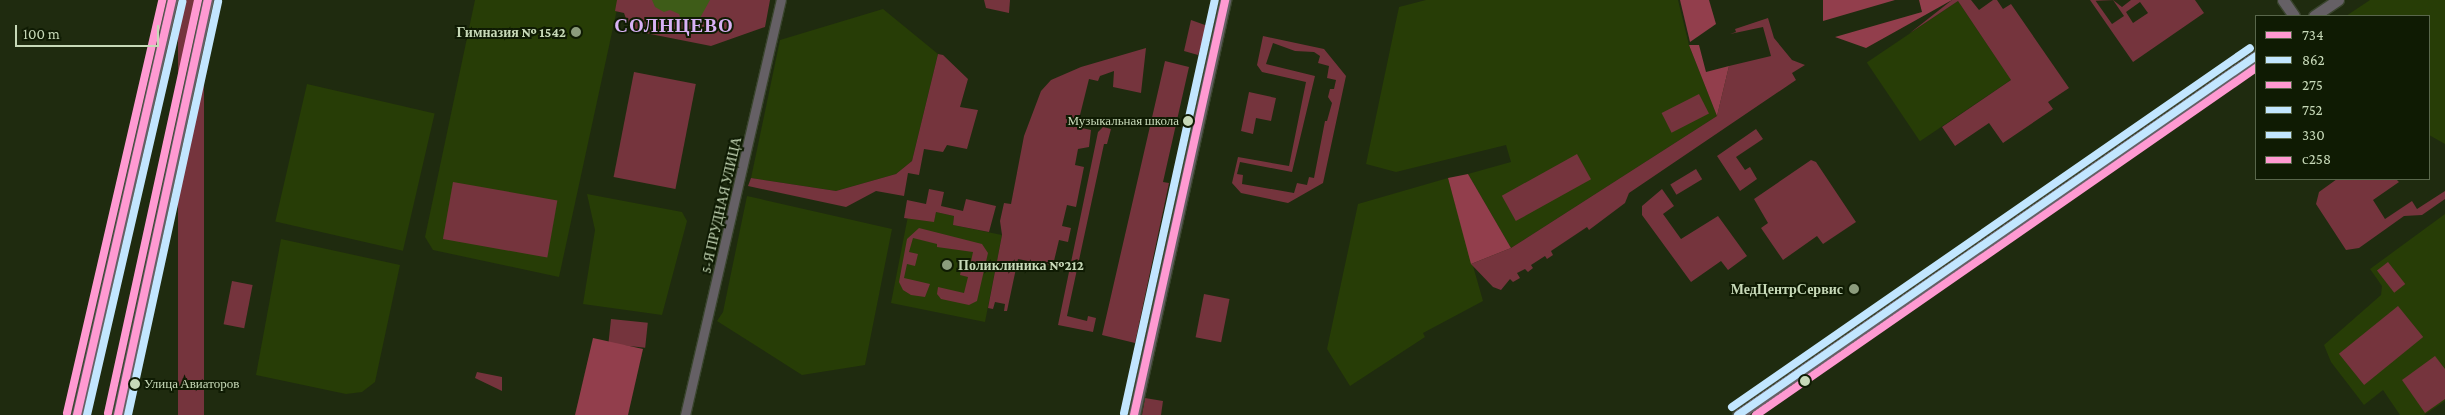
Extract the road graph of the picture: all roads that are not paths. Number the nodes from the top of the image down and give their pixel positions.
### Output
1 (172, 0) edge
2 (208, 0) edge
3 (781, 0) edge
4 (1225, 0) edge
5 (2283, 0) edge
6 (2338, 0) edge
7 (2293, 15) edge
8 (2316, 15) edge
9 (2255, 57) edge
10 (77, 415) edge
11 (118, 415) edge
12 (685, 415) edge
13 (1134, 415) edge
14 (1738, 415) edge

1 - 10 street
2 - 11 street
3 - 12 street, 5-Я ПРУДНАЯ УЛИЦА
4 - 13 street
5 - 7 street
6 - 8 street
9 - 14 street

